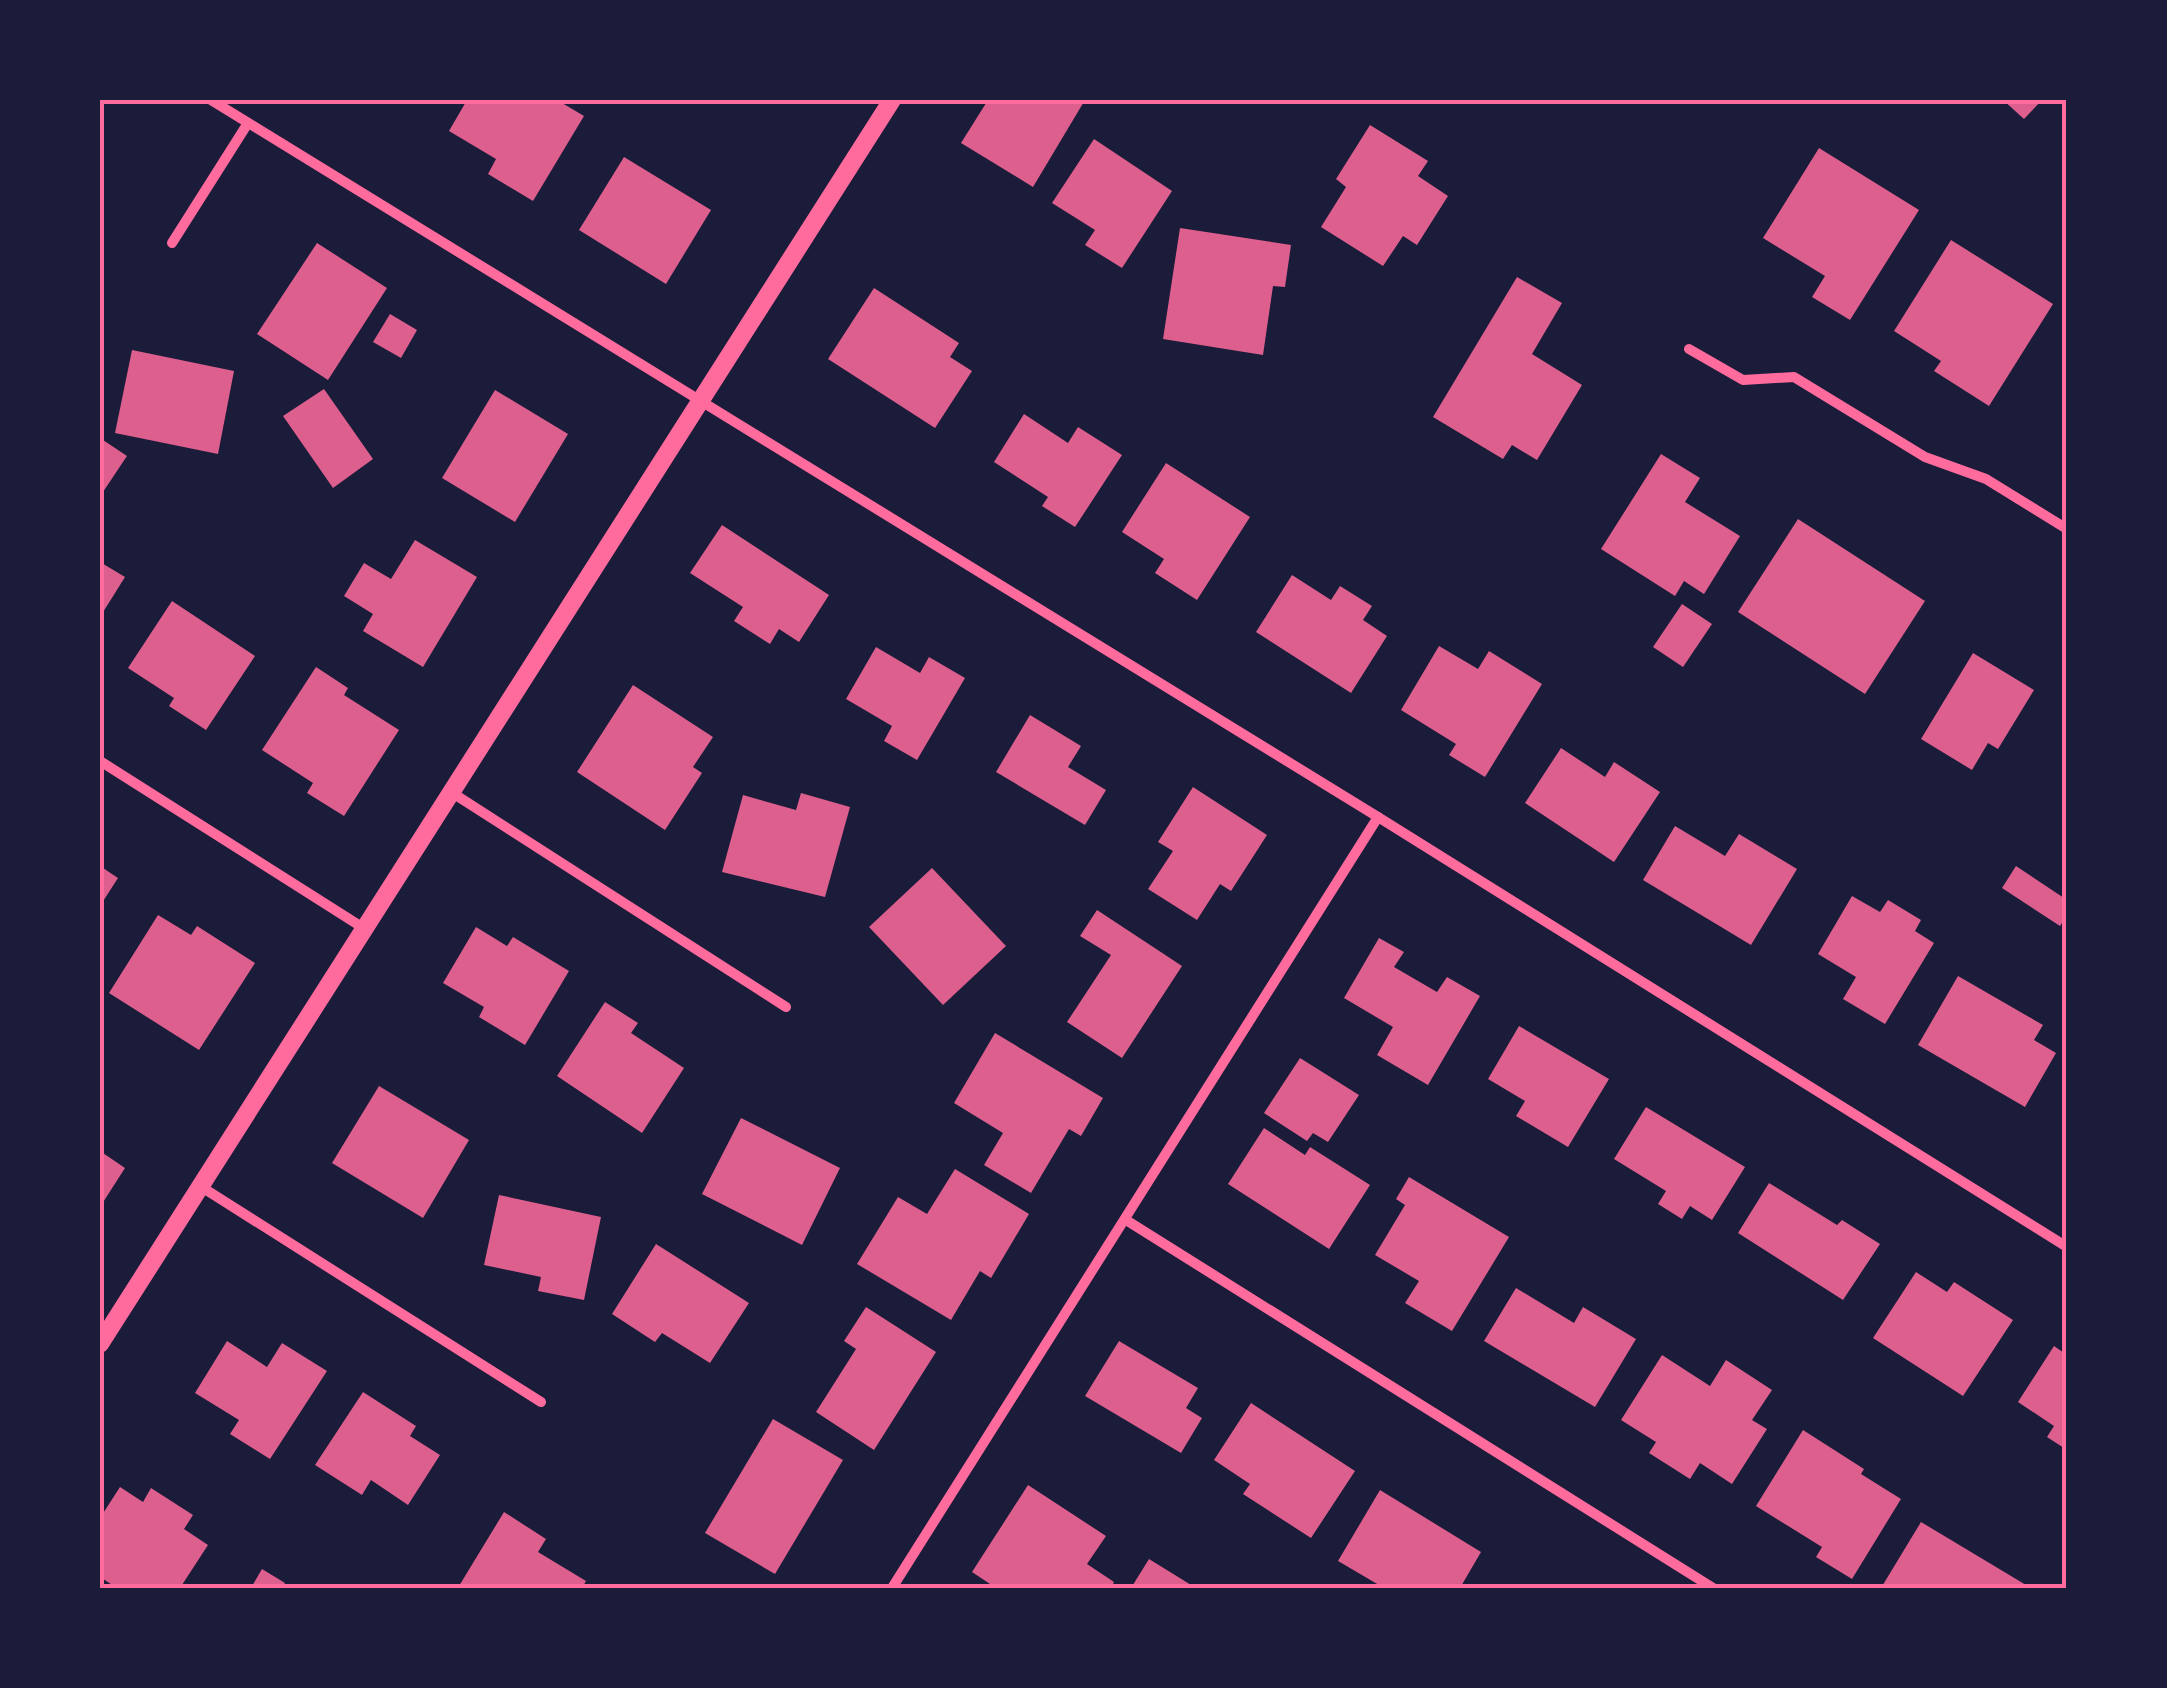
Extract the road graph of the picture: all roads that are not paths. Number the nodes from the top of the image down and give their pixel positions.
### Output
1 (210, 100) edge
2 (892, 100) edge
3 (248, 123) junction
4 (172, 243) dead end
5 (1690, 349) dead end
6 (700, 402) junction
7 (2067, 529) edge
8 (100, 761) edge
9 (451, 792) junction
10 (1378, 817) junction
11 (365, 929) junction
12 (786, 1006) dead end
13 (200, 1186) junction
14 (1126, 1220) junction
15 (2067, 1247) edge
16 (100, 1344) edge
17 (540, 1402) dead end
18 (892, 1588) edge
19 (1713, 1588) edge

1 - 3 street
2 - 6 street
3 - 4 street
3 - 6 street
5 - 7 street
6 - 9 street
6 - 10 street
8 - 11 street
9 - 11 street
9 - 12 street
10 - 14 street
10 - 15 street
11 - 13 street
13 - 16 street
13 - 17 street
14 - 18 street
14 - 19 street

